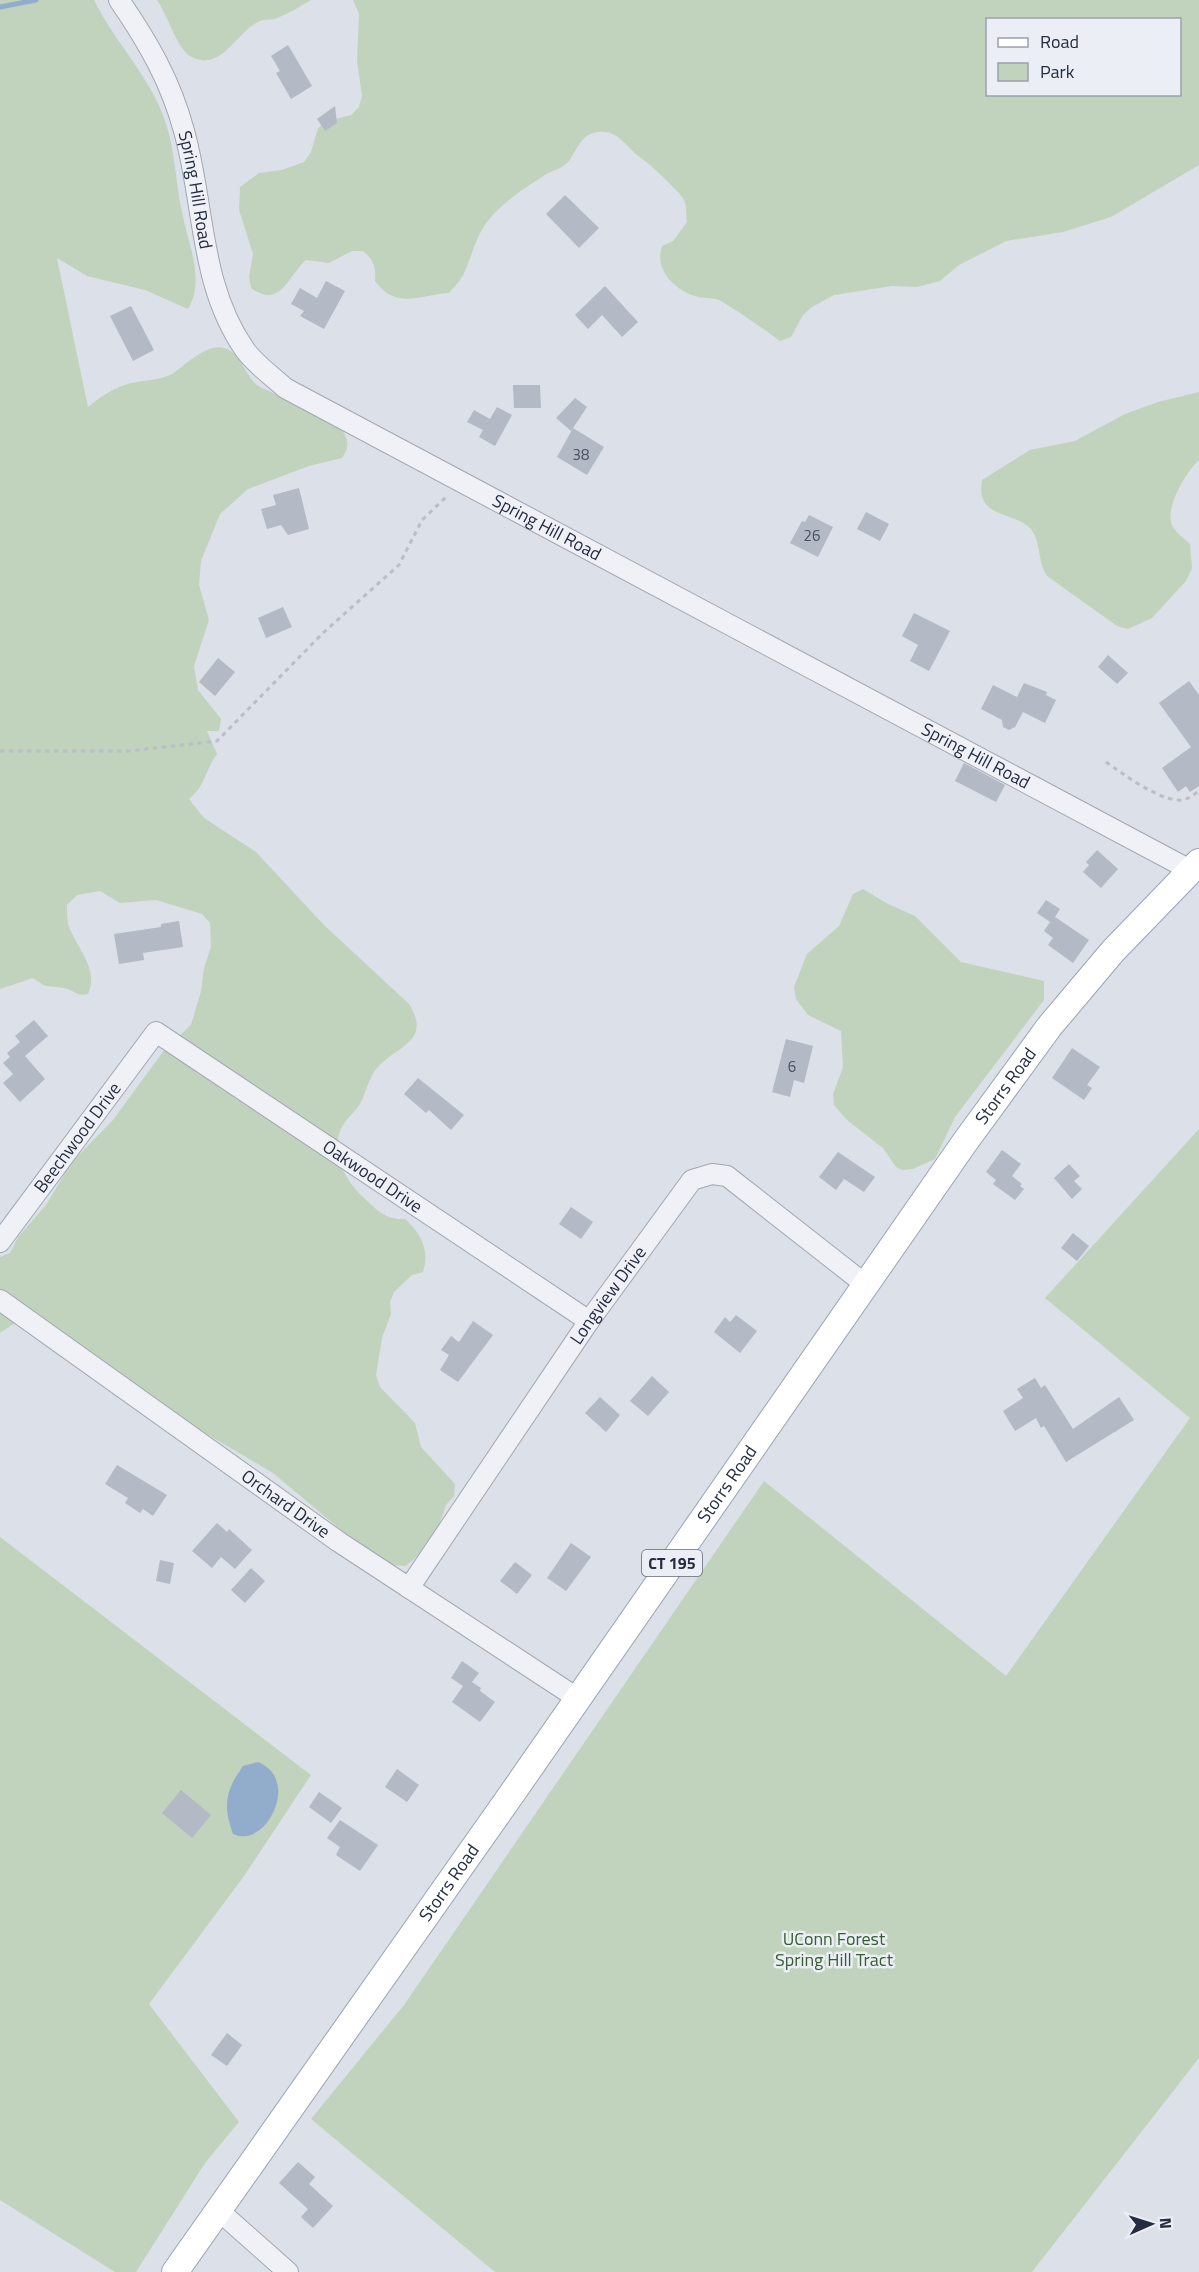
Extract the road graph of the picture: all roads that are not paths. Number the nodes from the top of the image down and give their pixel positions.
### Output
1 (119, 0) edge
2 (1194, 866) edge
3 (156, 1032) joint
4 (0, 1242) edge
5 (866, 1285) junction
6 (0, 1300) edge
7 (589, 1321) junction
8 (409, 1588) junction
9 (577, 1698) junction
10 (218, 2210) junction
11 (175, 2272) edge
12 (288, 2272) edge

1 - 2 street, Spring Hill Road
2 - 5 main road, Storrs Road / CT 195
3 - 4 street, Beechwood Drive
3 - 7 street, Oakwood Drive
5 - 7 street, Longview Drive
5 - 9 main road, Storrs Road / CT 195
6 - 8 street, Orchard Drive
7 - 8 street, Longview Drive
8 - 9 street, Orchard Drive
9 - 10 main road, Storrs Road / CT 195
10 - 11 main road, Storrs Road / CT 195
10 - 12 street

